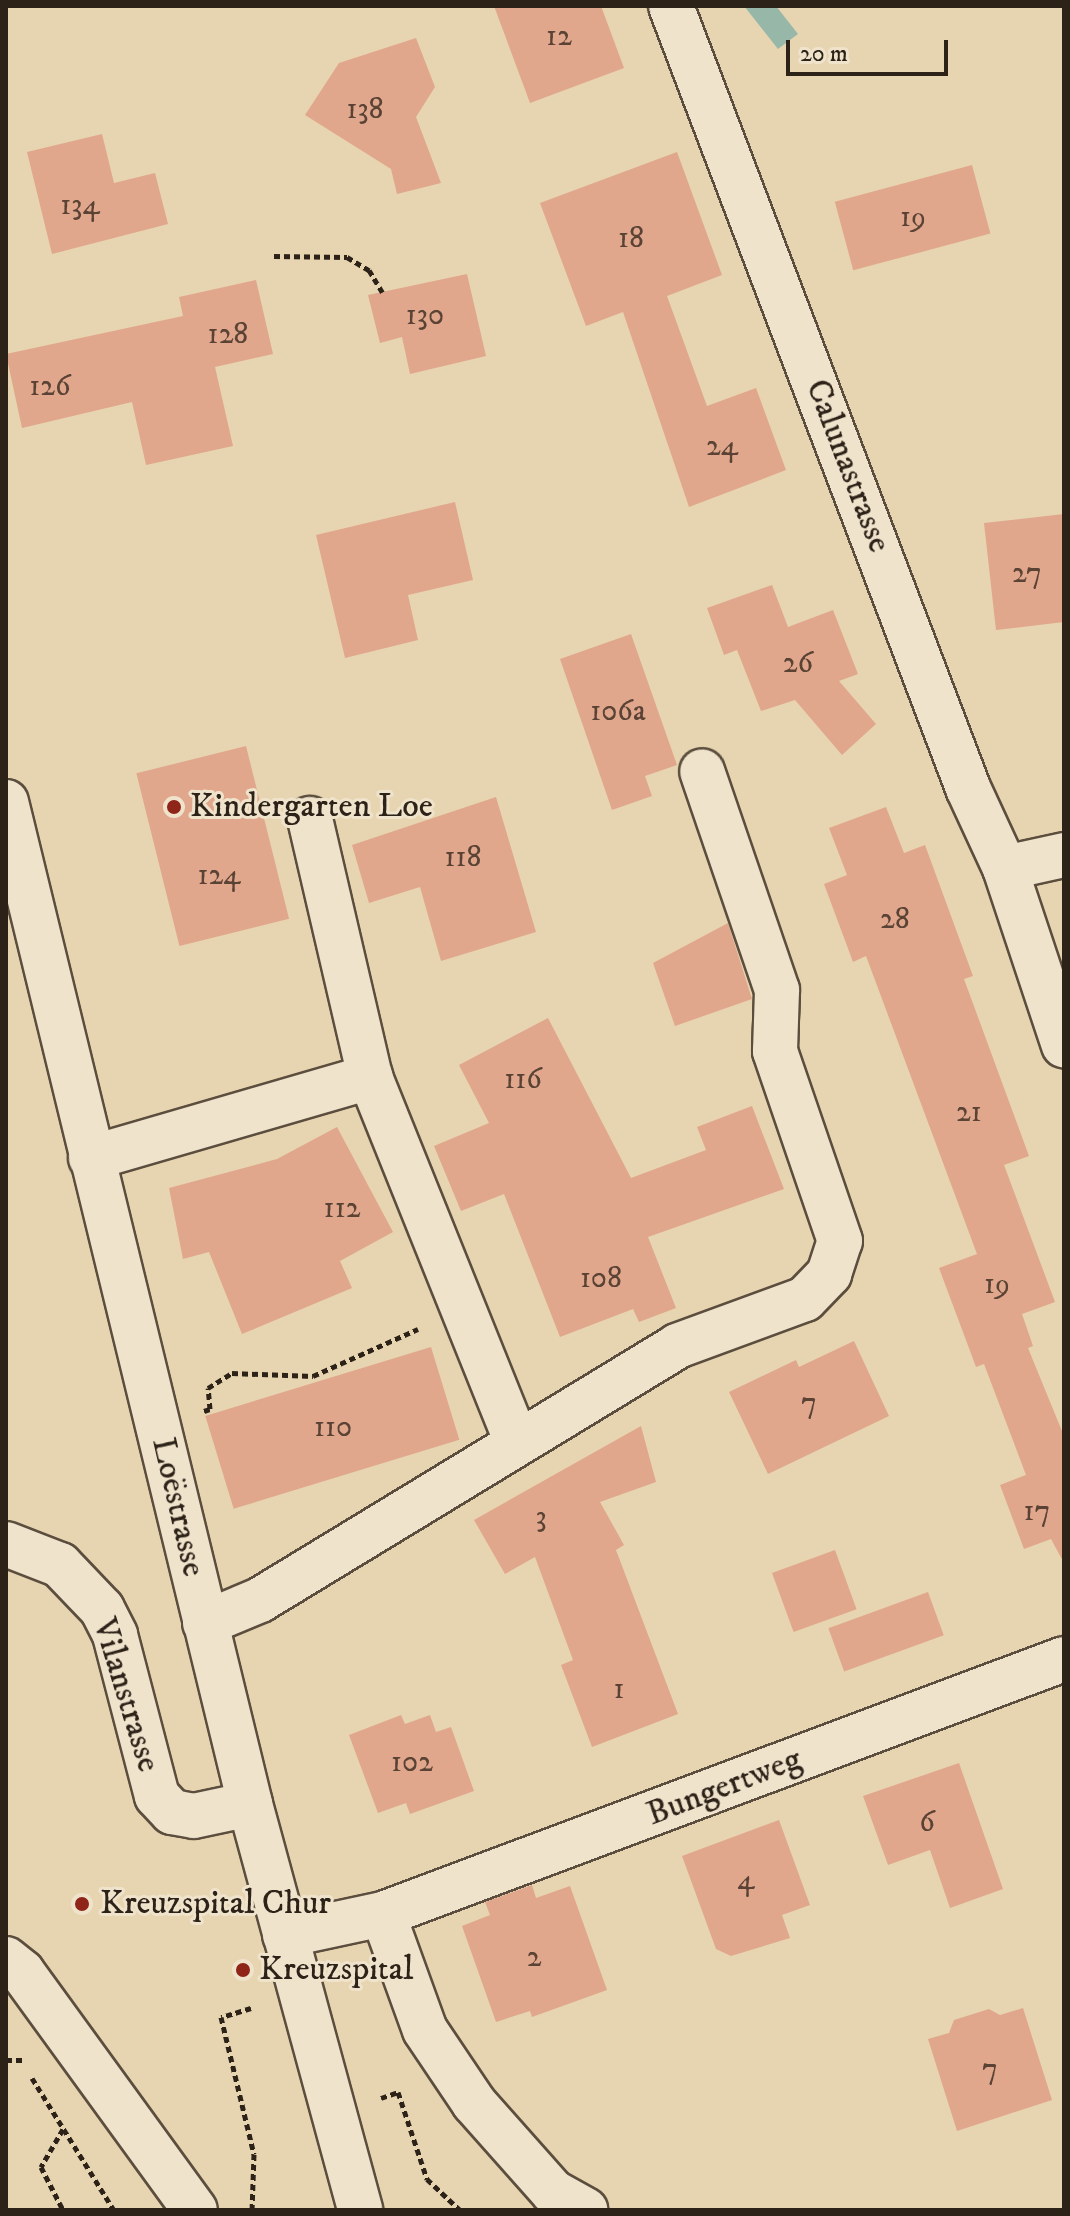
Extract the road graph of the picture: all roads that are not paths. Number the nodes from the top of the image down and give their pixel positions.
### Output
1 (671, 6) edge
2 (702, 771) dead end
3 (6, 802) edge
4 (310, 819) dead end
5 (1064, 855) edge
6 (1005, 868) junction
7 (1064, 1045) edge
8 (370, 1077) junction
9 (91, 1158) junction
10 (517, 1442) junction
11 (6, 1544) edge
12 (205, 1623) junction
13 (1064, 1659) edge
14 (250, 1804) junction
15 (383, 1914) junction
16 (285, 1935) junction
17 (6, 1959) edge
18 (195, 2210) edge
19 (360, 2210) edge
20 (585, 2210) edge

1 - 6 street, Calunastrasse
2 - 10 street
3 - 9 street, Loëstrasse
4 - 8 street
5 - 6 street
6 - 7 street, Calunastrasse
8 - 9 street
8 - 10 street
9 - 12 street, Loëstrasse
10 - 12 street
11 - 14 street, Vilanstrasse
12 - 14 street, Loëstrasse
13 - 15 street, Bungertweg
14 - 16 street, Loëstrasse
15 - 16 street, Bungertweg
15 - 20 street
16 - 19 street, Loëstrasse
17 - 18 street

